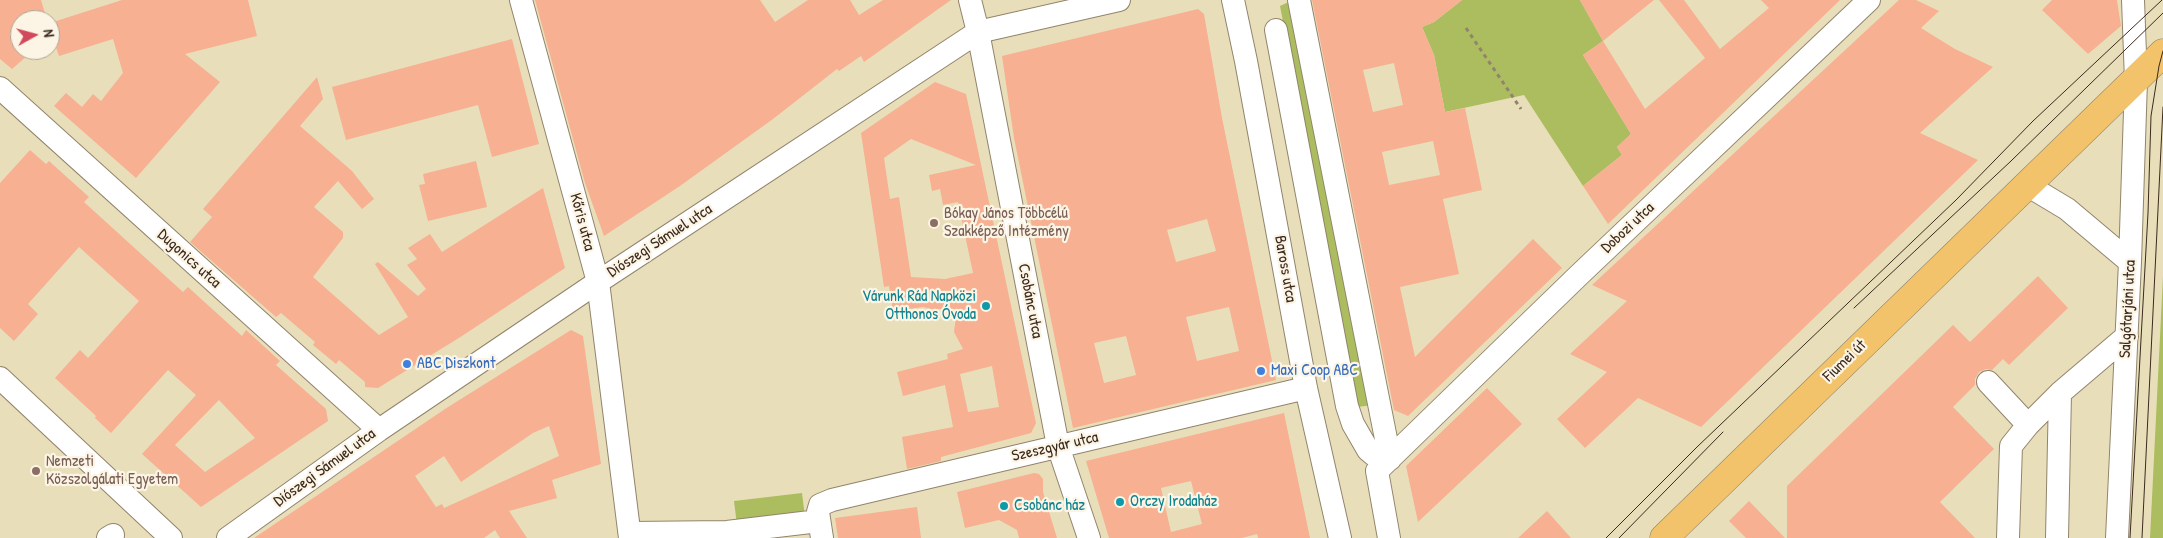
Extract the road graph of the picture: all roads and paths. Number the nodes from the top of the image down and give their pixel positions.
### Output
1 (521, 0) edge
2 (970, 0) edge
3 (1119, 0) edge
4 (1299, 0) edge
5 (1869, 0) edge
6 (2133, 0) edge
7 (1240, 2) edge
8 (1466, 28) dead end
9 (1276, 30) dead end
10 (978, 32) junction
11 (2163, 53) edge
12 (2136, 81) junction
13 (0, 88) edge
14 (1521, 109) dead end
15 (2027, 185) junction
16 (2130, 262) junction
17 (598, 282) junction
18 (2127, 336) junction
19 (0, 378) edge
20 (1988, 382) dead end
21 (1306, 388) junction
22 (2060, 394) junction
23 (2028, 425) junction
24 (379, 430) junction
25 (1058, 446) junction
26 (1390, 459) junction
27 (821, 530) edge
28 (630, 536) edge
29 (171, 538) edge
30 (228, 538) edge
31 (1089, 538) edge
32 (1340, 538) edge
33 (1389, 538) edge
34 (1664, 538) edge
35 (2008, 538) edge
36 (2057, 538) edge
37 (2117, 538) edge

1 - 17 street, Kőris utca
2 - 10 street, Csobánc utca
3 - 10 street, Diószegi Sámuel utca
4 - 26 street
5 - 26 street, Dobozi utca
6 - 12 street, Salgótarjáni utca
7 - 21 street, Baross utca
8 - 14 path
9 - 26 street
10 - 17 street, Diószegi Sámuel utca
10 - 25 street, Csobánc utca
11 - 12 main road, Fiumei út
12 - 15 main road, Fiumei út
12 - 16 street, Salgótarjáni utca
13 - 24 street, Dugonics utca
15 - 16 street
15 - 34 main road, Fiumei út
16 - 18 street, Salgótarjáni utca
17 - 24 street, Diószegi Sámuel utca
17 - 28 street, Kőris utca
18 - 22 street
18 - 37 street, Salgótarjáni utca
19 - 29 street
20 - 23 street
21 - 25 street, Szeszgyár utca
21 - 32 street, Baross utca
22 - 23 street
22 - 36 street
23 - 35 street
24 - 30 street, Diószegi Sámuel utca
25 - 27 street, Szeszgyár utca
25 - 31 street, Csobánc utca
26 - 33 street, Dobozi utca
27 - 28 street

